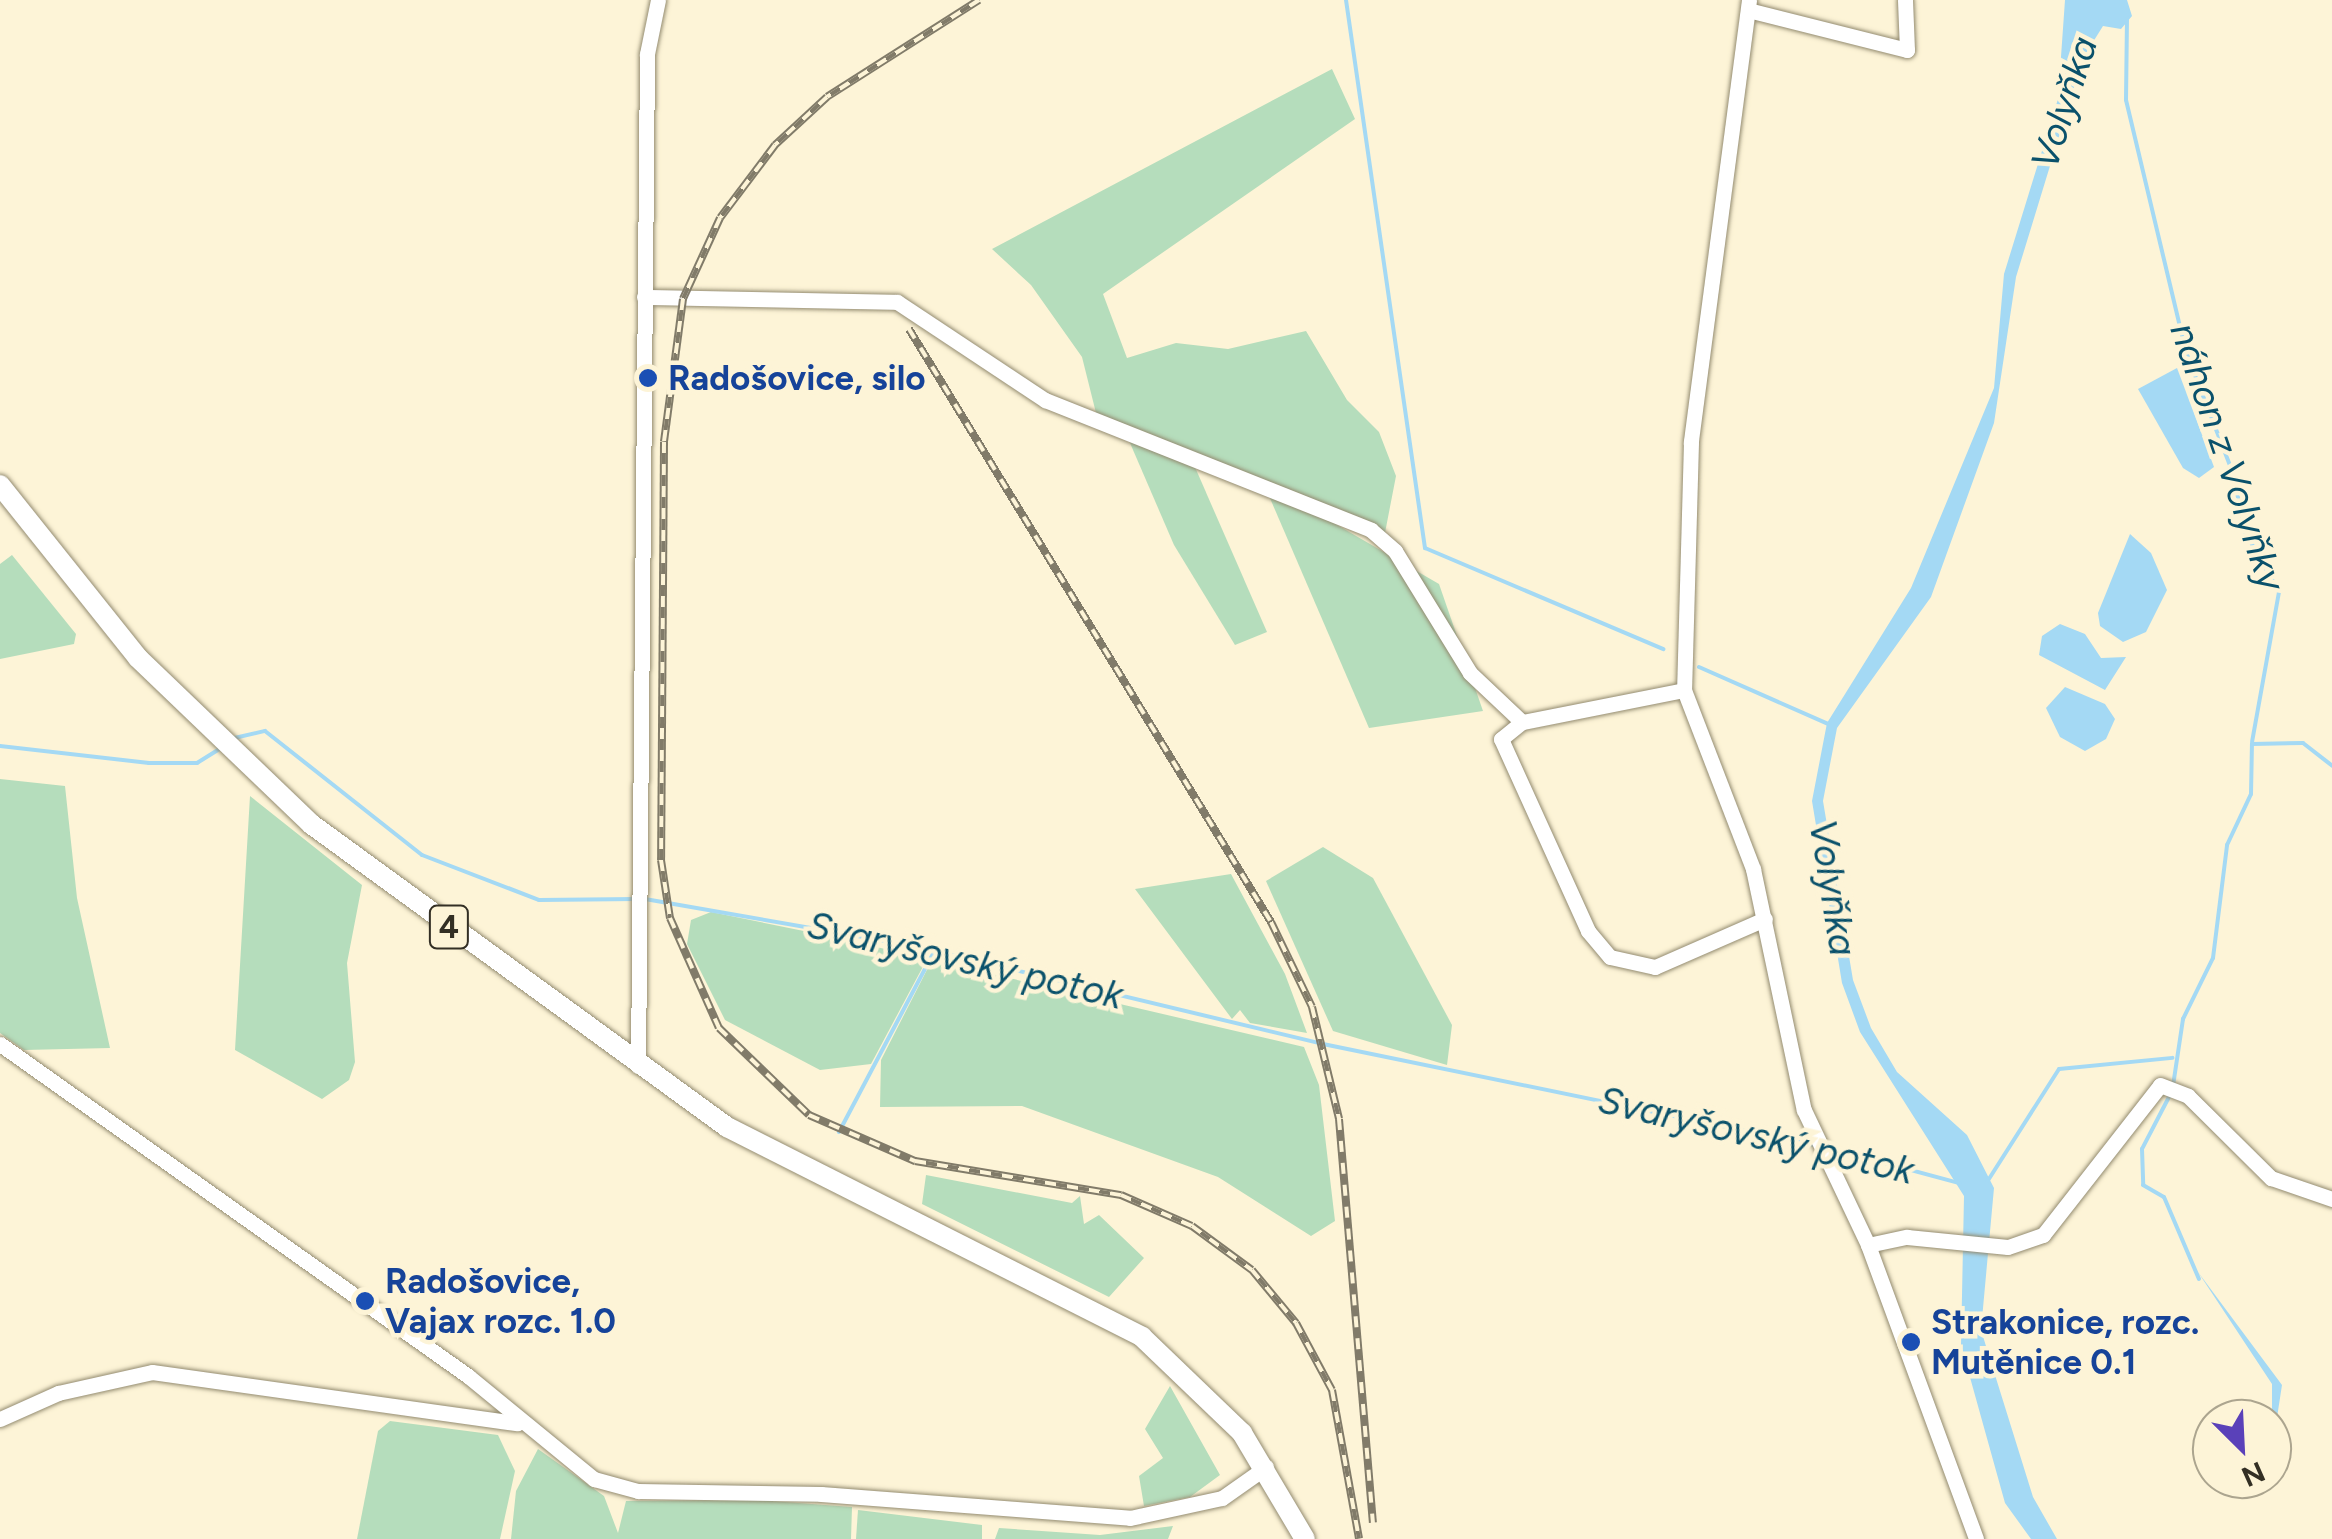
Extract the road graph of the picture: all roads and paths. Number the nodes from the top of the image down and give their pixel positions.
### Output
1 (658, 0) edge
2 (1904, 0) edge
3 (1749, 5) edge
4 (644, 297) junction
5 (0, 485) edge
6 (1684, 690) junction
7 (1522, 722) junction
8 (1764, 919) junction
9 (0, 1044) edge
10 (638, 1066) junction
11 (2332, 1199) edge
12 (1868, 1246) junction
13 (0, 1419) edge
14 (517, 1424) junction
15 (1266, 1468) junction
16 (1305, 1539) edge
17 (1976, 1539) edge

1 - 4 street
2 - 3 street
3 - 6 street
4 - 7 street
4 - 10 street
5 - 10 main road, 4
6 - 7 street
6 - 8 street
7 - 8 street
8 - 12 street
9 - 14 street
10 - 15 main road, 4
11 - 12 street
12 - 17 street
13 - 14 street
14 - 15 street
15 - 16 main road, 4

